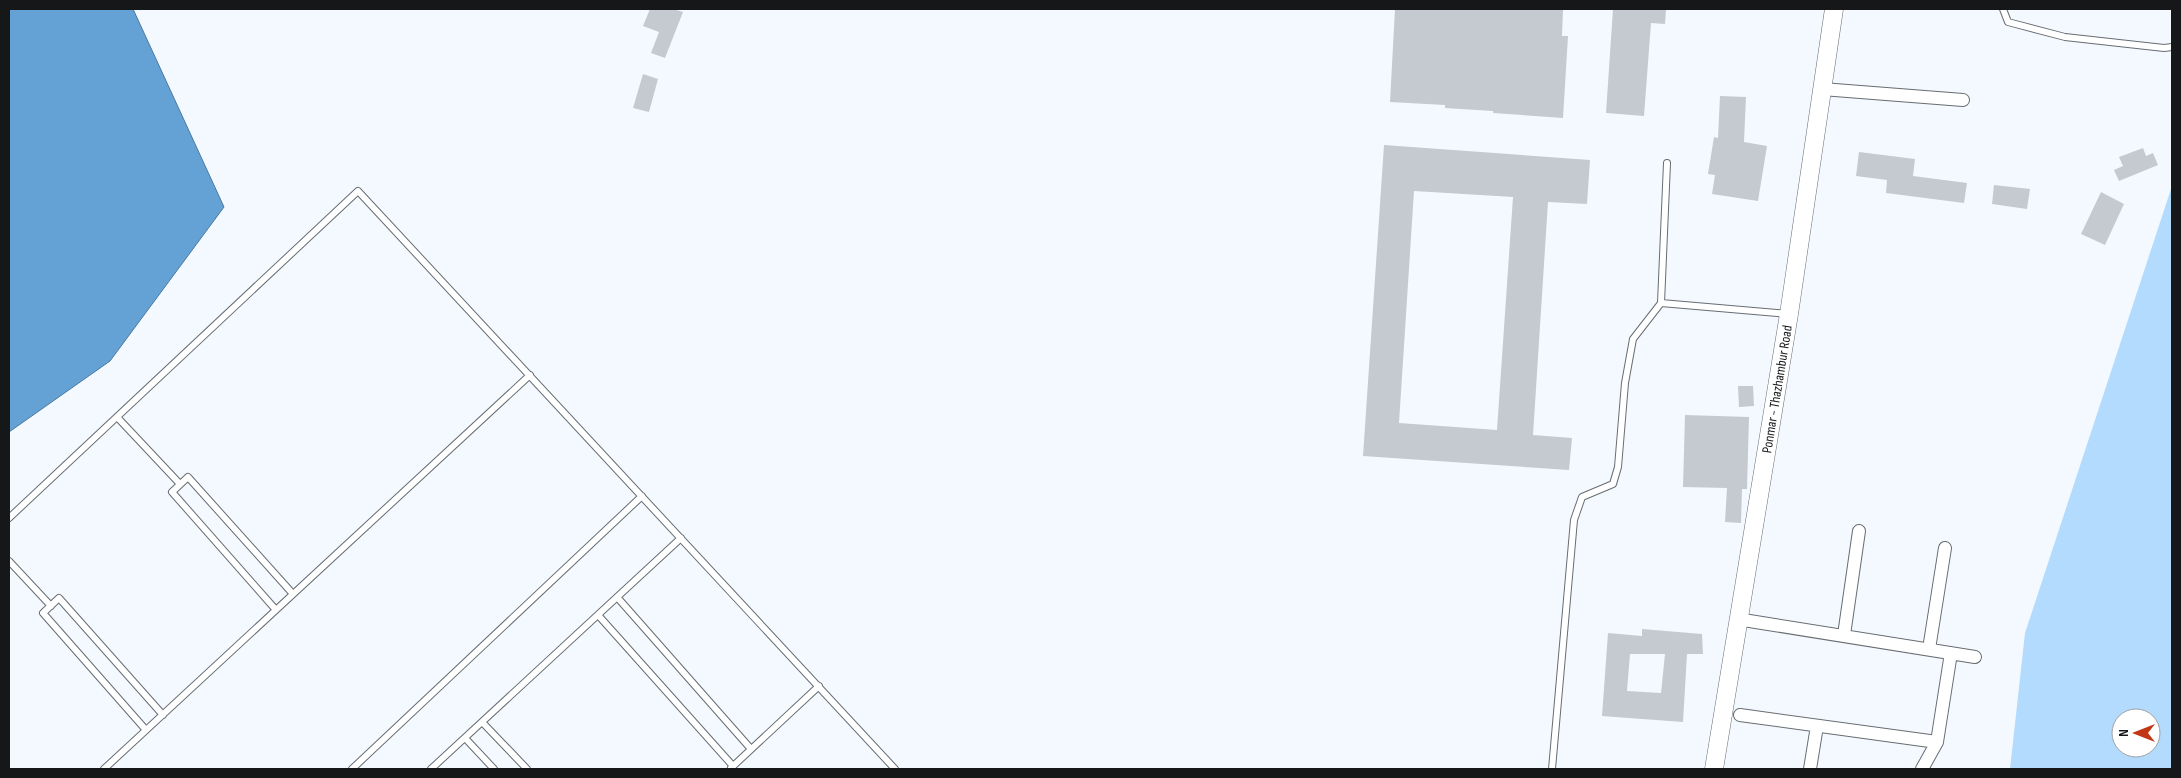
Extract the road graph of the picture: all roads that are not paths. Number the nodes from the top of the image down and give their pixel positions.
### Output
1 (1834, 9) edge
2 (2003, 9) edge
3 (2172, 47) edge
4 (1822, 89) junction
5 (1963, 100) dead end
6 (1667, 164) dead end
7 (1661, 304) junction
8 (1789, 314) junction
9 (530, 375) junction
10 (118, 417) junction
11 (180, 484) junction
12 (642, 496) junction
13 (9, 518) edge
14 (1860, 531) dead end
15 (681, 538) junction
16 (1945, 548) dead end
17 (9, 561) edge
18 (294, 594) junction
19 (617, 597) junction
20 (51, 606) junction
21 (276, 610) junction
22 (598, 615) junction
23 (1737, 619) junction
24 (1844, 635) junction
25 (1929, 649) junction
26 (1950, 653) junction
27 (1975, 657) dead end
28 (819, 686) junction
29 (163, 714) junction
30 (1740, 715) dead end
31 (482, 722) junction
32 (1817, 726) junction
33 (146, 730) junction
34 (465, 738) junction
35 (1937, 742) junction
36 (752, 749) junction
37 (732, 768) edge
38 (104, 769) edge
39 (352, 769) edge
40 (431, 769) edge
41 (494, 769) edge
42 (527, 769) edge
43 (895, 769) edge
44 (1552, 769) edge
45 (1714, 769) edge
46 (1810, 769) edge
47 (1922, 769) edge

1 - 4 street, Ponmar - Thazhambur Road
2 - 3 lane
4 - 5 street
4 - 8 street, Ponmar - Thazhambur Road
6 - 7 lane
7 - 8 lane
7 - 44 lane
8 - 23 street, Ponmar - Thazhambur Road
9 - 10 lane
9 - 12 lane
9 - 18 lane
10 - 11 lane
10 - 13 lane
11 - 18 lane
11 - 21 lane
12 - 15 lane
12 - 39 lane
14 - 24 street
15 - 19 lane
15 - 28 lane
16 - 25 street
17 - 20 lane
18 - 21 lane
19 - 22 lane
19 - 36 lane
20 - 29 lane
20 - 33 lane
21 - 29 lane
22 - 31 lane
22 - 37 lane
23 - 24 street
23 - 45 street, Ponmar - Thazhambur Road
24 - 25 street
25 - 26 street
26 - 27 street
26 - 35 street
28 - 36 lane
28 - 43 lane
29 - 33 lane
30 - 32 street
31 - 34 lane
31 - 42 lane
32 - 35 street
32 - 46 street
33 - 38 lane
34 - 40 lane
34 - 41 lane
35 - 47 street
36 - 37 lane

